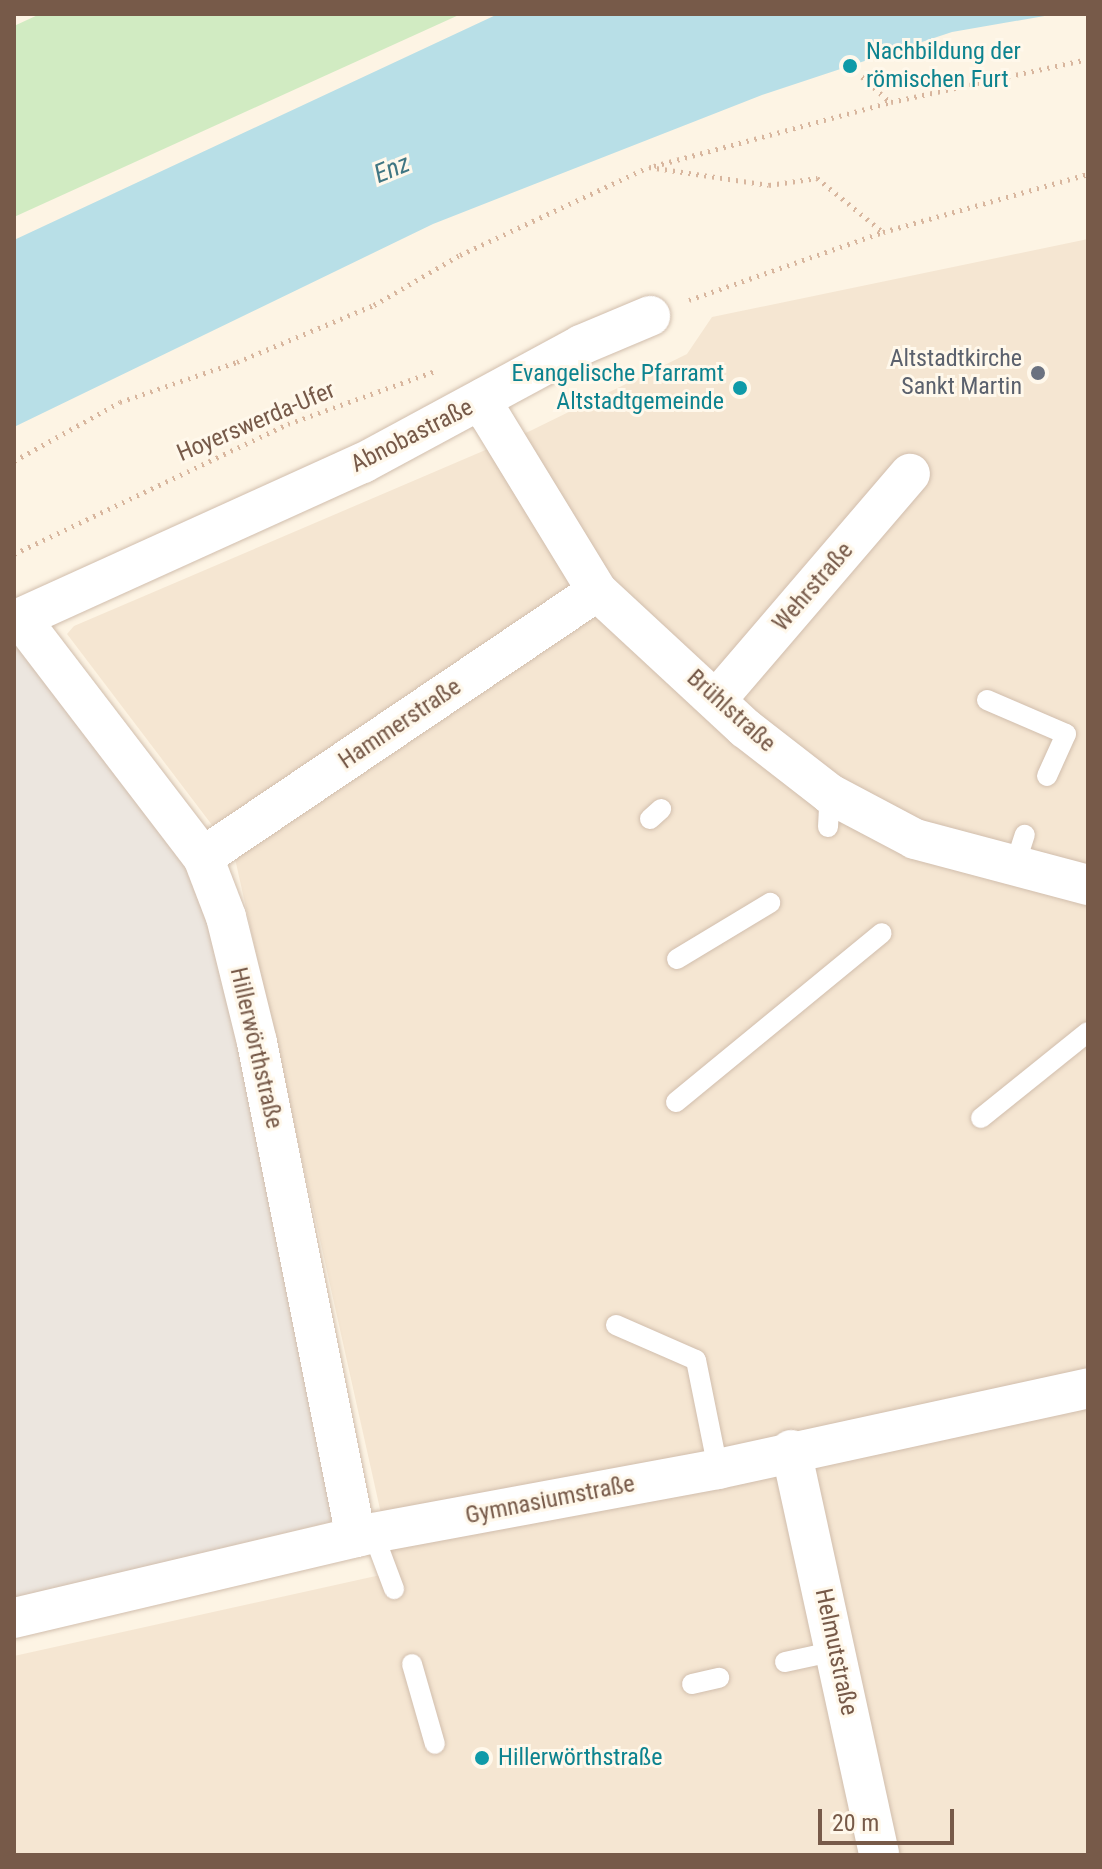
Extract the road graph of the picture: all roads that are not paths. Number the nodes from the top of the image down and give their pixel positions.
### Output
1 (650, 316) road end
2 (484, 398) junction
3 (910, 474) dead end
4 (597, 591) junction
5 (17, 620) edge
6 (716, 700) junction
7 (987, 700) dead end
8 (1047, 776) dead end
9 (203, 857) junction
10 (1088, 885) edge
11 (770, 903) dead end
12 (882, 933) dead end
13 (677, 959) dead end
14 (1088, 1032) edge
15 (676, 1102) dead end
16 (981, 1118) dead end
17 (616, 1325) dead end
18 (1088, 1388) edge
19 (791, 1450) junction
20 (718, 1469) junction
21 (364, 1535) junction
22 (394, 1589) dead end
23 (14, 1618) edge
24 (836, 1651) junction
25 (785, 1662) dead end
26 (412, 1664) dead end
27 (719, 1678) dead end
28 (692, 1684) dead end
29 (435, 1744) dead end
30 (879, 1855) edge

1 - 2 street, Abnobastraße
2 - 4 street, Brühlstraße
2 - 5 street, Abnobastraße
3 - 6 street, Wehrstraße
4 - 6 street, Brühlstraße
4 - 9 street, Hammerstraße
5 - 9 street, Hillerwörthstraße
6 - 10 street, Brühlstraße
7 - 8 lane
9 - 21 street, Hillerwörthstraße
11 - 13 lane
12 - 15 lane
14 - 16 lane
17 - 20 lane
18 - 19 street, Gymnasiumstraße
19 - 20 street, Gymnasiumstraße
19 - 24 street, Helmutstraße
20 - 21 street, Gymnasiumstraße
21 - 22 lane
21 - 23 street, Gymnasiumstraße
24 - 25 lane
24 - 30 street, Helmutstraße
26 - 29 lane
27 - 28 lane

